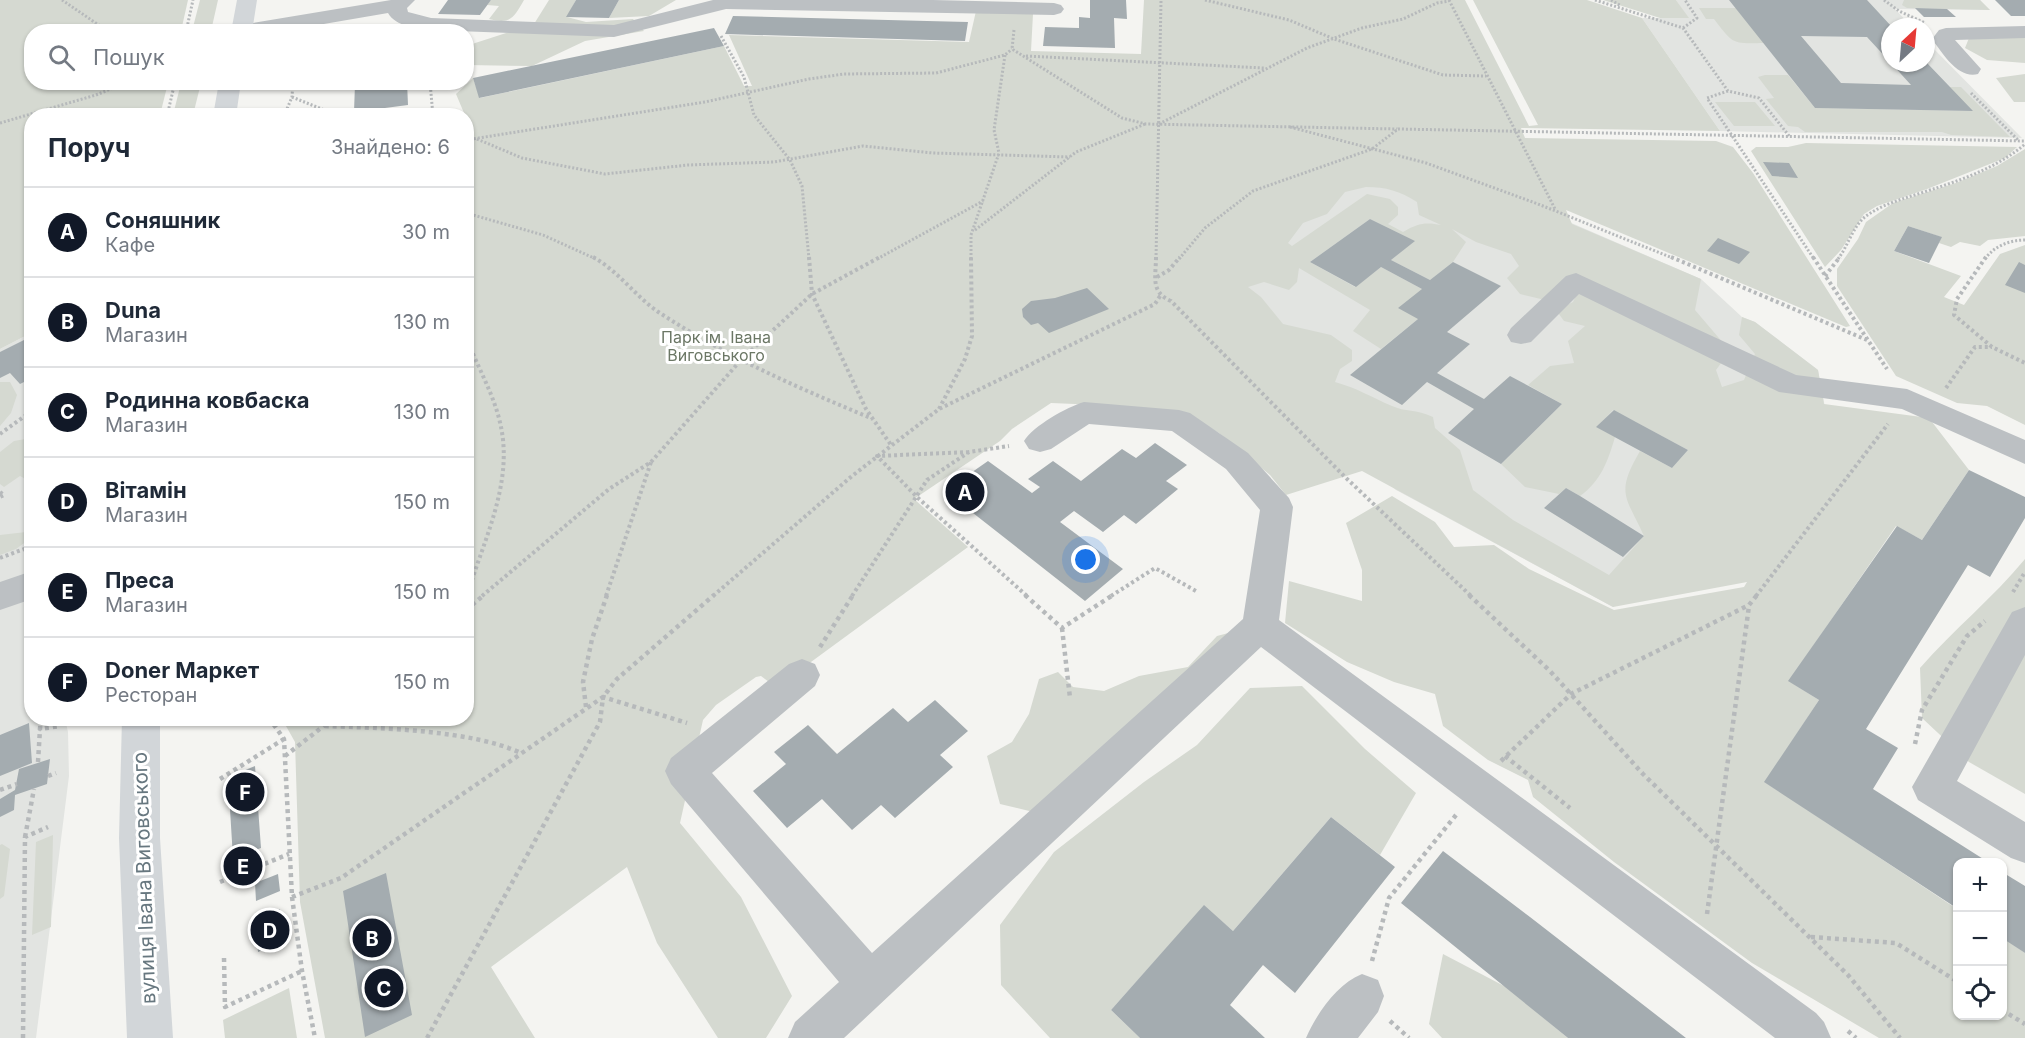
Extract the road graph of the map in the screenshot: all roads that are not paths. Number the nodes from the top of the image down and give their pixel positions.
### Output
1 (247, 0) edge
2 (401, 3) edge
3 (922, 3) edge
4 (529, 9) dead end
5 (1054, 9) dead end
6 (242, 24) edge
7 (281, 24) edge
8 (466, 24) edge
9 (474, 25) edge
10 (516, 27) junction
11 (2025, 32) edge
12 (1970, 69) road end
13 (229, 90) edge
14 (225, 108) edge
15 (1521, 335) dead end
16 (1040, 441) road end
17 (2025, 453) edge
18 (24, 588) edge
19 (0, 596) edge
20 (2025, 622) edge
21 (1260, 626) junction
22 (802, 675) road end
23 (141, 726) edge
24 (2025, 844) edge
25 (870, 984) junction
26 (1362, 996) road end
27 (824, 1034) edge
28 (150, 1038) edge
29 (1329, 1038) edge
30 (1808, 1038) edge

1 - 6 main road
2 - 7 street
2 - 8 street
3 - 5 street
3 - 10 street
4 - 10 street
9 - 10 street
11 - 12 street
13 - 14 main road
15 - 17 street
16 - 21 street
18 - 19 street
20 - 24 street
21 - 25 street
21 - 30 street
22 - 25 street
23 - 28 main road, вулиця Івана Виговського
25 - 27 street
26 - 29 street

